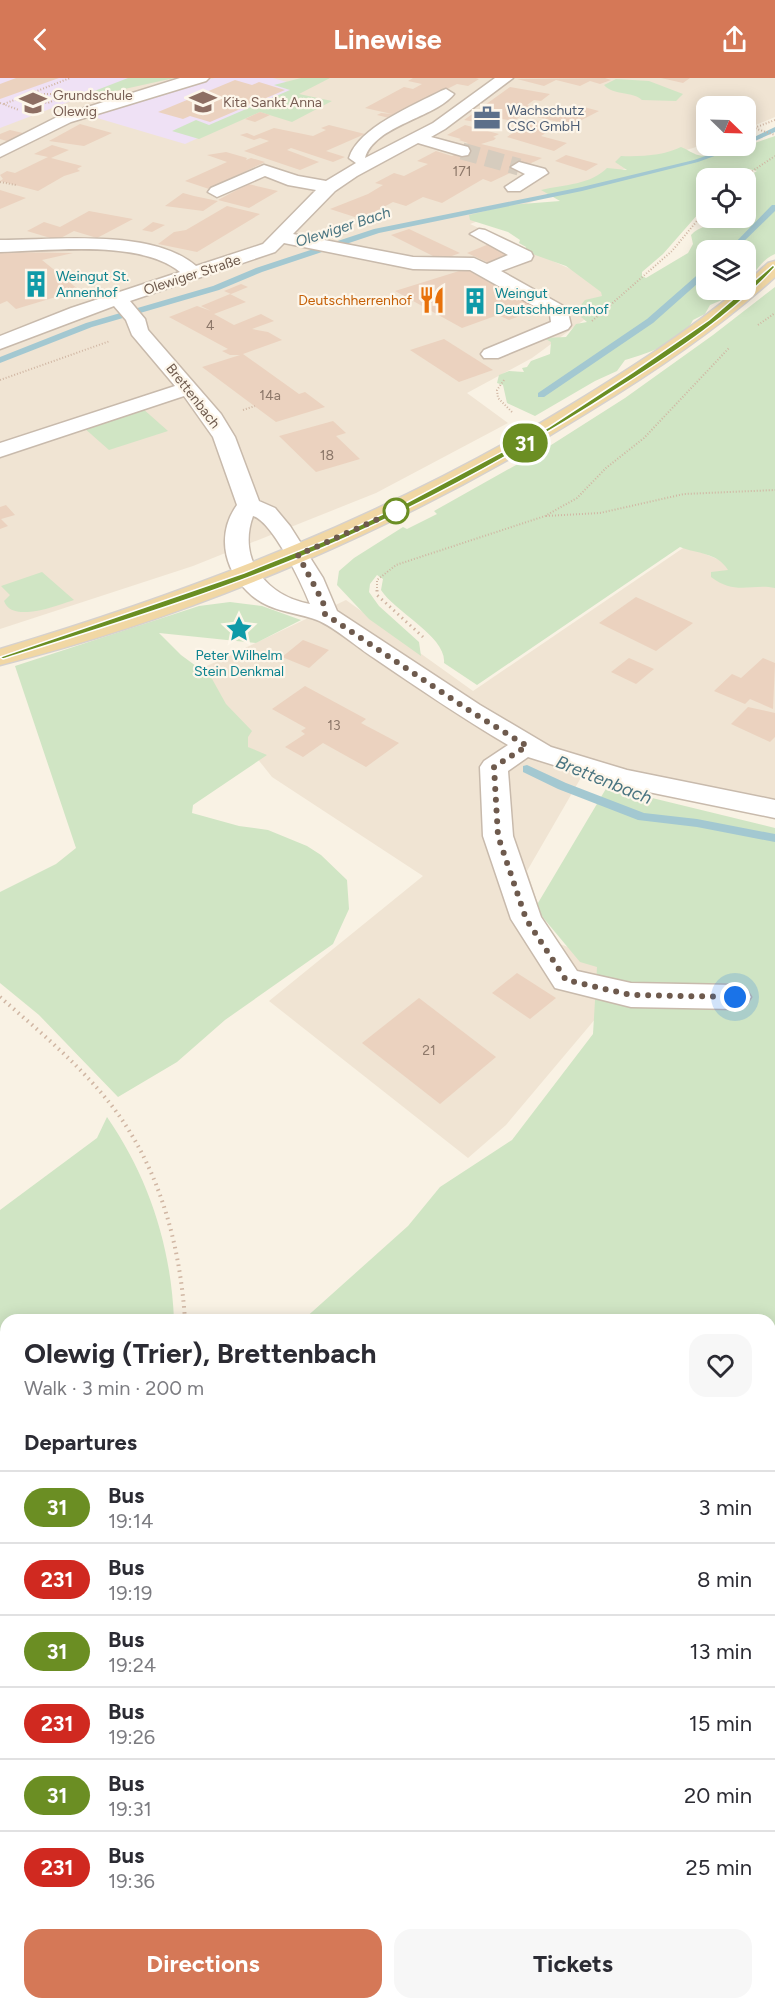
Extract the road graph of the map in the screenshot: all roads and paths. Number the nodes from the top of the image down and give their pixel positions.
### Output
1 (70, 78) edge
2 (201, 78) edge
3 (505, 78) edge
4 (446, 94) dead end
5 (3, 105) dead end
6 (775, 120) edge
7 (775, 135) edge
8 (418, 138) junction
9 (462, 151) tunnel mouth
10 (0, 152) edge
11 (775, 156) edge
12 (369, 162) junction
13 (519, 167) tunnel mouth
14 (756, 169) edge
15 (0, 182) edge
16 (16, 185) dead end
17 (329, 187) junction
18 (514, 187) tunnel mouth
19 (217, 192) dead end
20 (478, 234) dead end
21 (280, 237) junction
22 (0, 246) edge
23 (775, 267) edge
24 (487, 270) junction
25 (194, 274) junction
26 (127, 309) junction
27 (118, 338) dead end
28 (0, 343) edge
29 (730, 347) dead end
30 (491, 354) dead end
31 (0, 380) edge
32 (189, 388) junction
33 (0, 450) edge
34 (775, 490) edge
35 (249, 505) junction
36 (545, 516) junction
37 (298, 555) junction
38 (247, 574) junction
39 (325, 614) junction
40 (0, 657) edge
41 (416, 674) junction
42 (527, 746) junction
43 (775, 809) edge
44 (0, 997) edge
45 (735, 997) dead end
46 (184, 1314) edge

1 - 5 path
2 - 10 street
3 - 8 street, Olewiger Straße
4 - 12 street
6 - 7 path
8 - 9 street
8 - 12 street, Olewiger Straße
11 - 14 path
12 - 17 street, Olewiger Straße
13 - 18 street
15 - 16 path
17 - 19 street
17 - 21 street, Olewiger Straße
20 - 24 street
21 - 24 street
21 - 25 street, Olewiger Straße
22 - 25 street
23 - 37 main road
24 - 30 street
25 - 26 street, Olewiger Straße
26 - 28 street, Olewiger Straße
26 - 32 street, Brettenbach
27 - 31 path
29 - 36 path
32 - 33 street
32 - 35 street, Brettenbach
34 - 36 path
35 - 37 street
35 - 38 street
36 - 41 path
37 - 38 main road
37 - 39 street
38 - 39 street
38 - 40 main road
39 - 41 street
41 - 42 street
42 - 43 street
42 - 45 street
44 - 46 path

